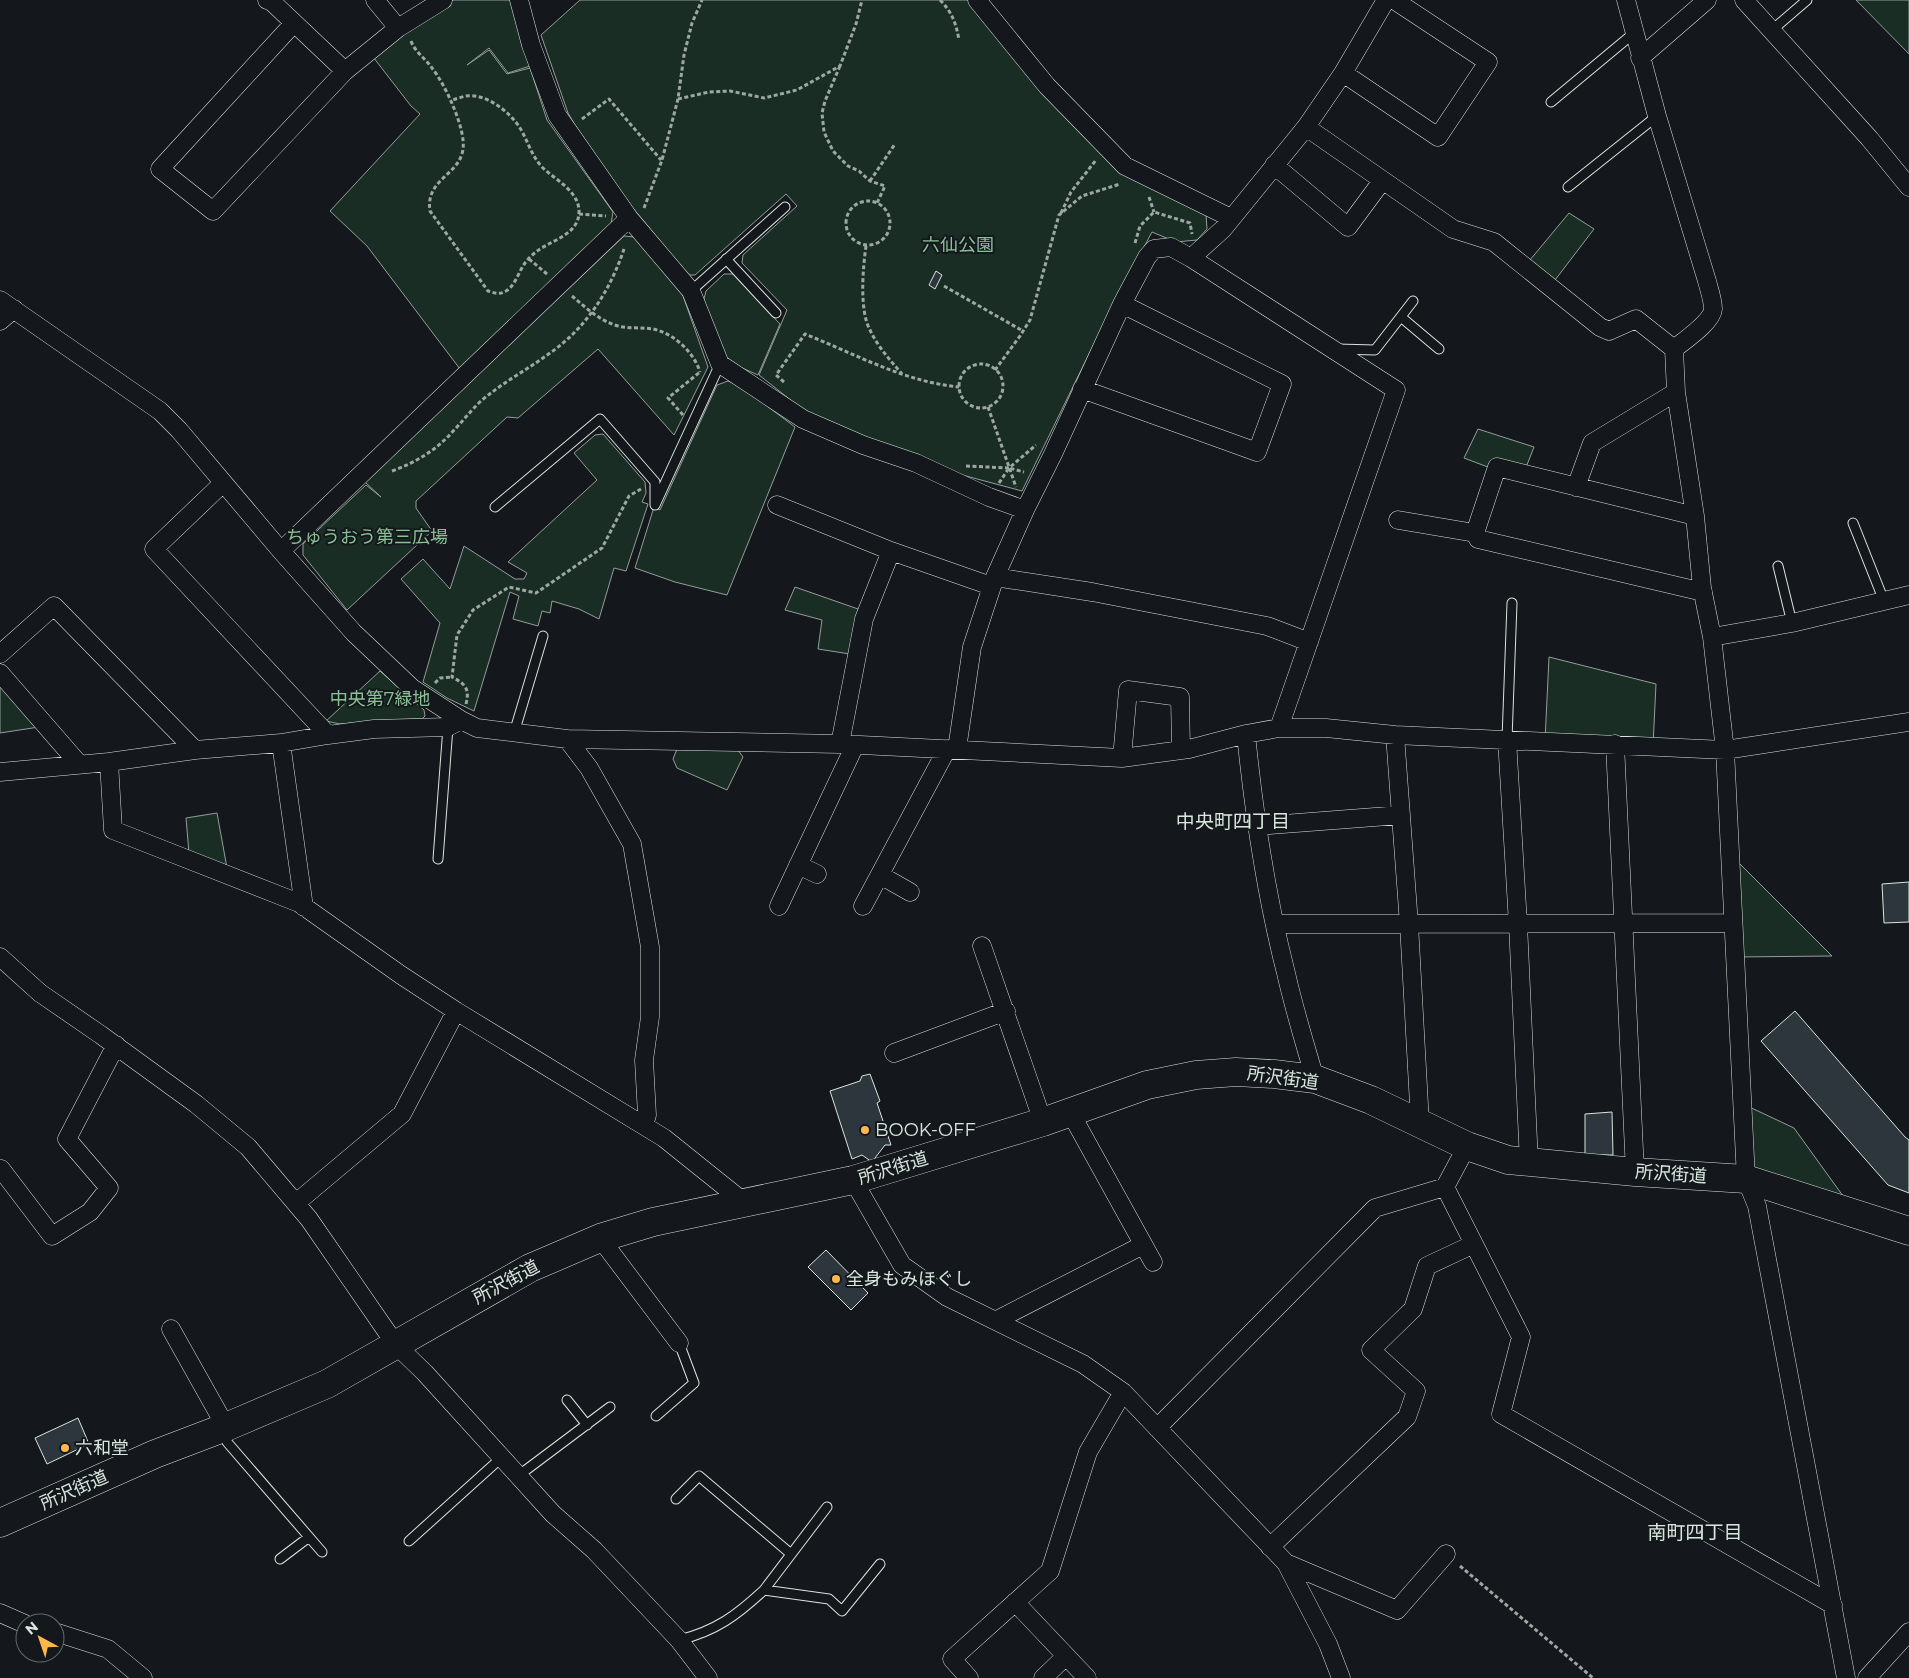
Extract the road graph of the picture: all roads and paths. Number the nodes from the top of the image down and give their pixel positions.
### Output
1 (267, 0) edge
2 (375, 0) edge
3 (443, 0) edge
4 (519, 0) edge
5 (702, 0) edge
6 (862, 0) edge
7 (940, 0) edge
8 (977, 0) edge
9 (1386, 0) edge
10 (1394, 0) edge
11 (1626, 0) edge
12 (1707, 0) edge
13 (1744, 0) edge
14 (1807, 0) edge
15 (294, 23) junction
16 (400, 27) junction
17 (1771, 31) junction
18 (1634, 33) junction
19 (959, 40) dead end
20 (1640, 58) junction
21 (840, 66) junction
22 (346, 71) junction
23 (1343, 73) junction
24 (678, 99) junction
25 (452, 100) junction
26 (1551, 102) dead end
27 (592, 112) dead end
28 (1657, 116) junction
29 (1306, 127) junction
30 (895, 144) dead end
31 (1105, 147) junction
32 (662, 160) junction
33 (1274, 165) junction
34 (870, 181) junction
35 (1382, 181) junction
36 (1126, 183) dead end
37 (1909, 186) edge
38 (1568, 187) dead end
39 (1148, 195) dead end
40 (877, 202) junction
41 (785, 207) dead end
42 (1154, 212) dead end
43 (1059, 216) junction
44 (1231, 218) junction
45 (631, 221) junction
46 (866, 246) junction
47 (1191, 258) junction
48 (726, 259) junction
49 (560, 285) junction
50 (944, 286) dead end
51 (691, 291) junction
52 (1413, 301) dead end
53 (7, 304) edge
54 (1122, 304) junction
55 (592, 312) junction
56 (776, 313) dead end
57 (1401, 317) junction
58 (0, 321) edge
59 (1023, 331) junction
60 (1334, 349) junction
61 (1439, 349) dead end
62 (1674, 349) junction
63 (995, 370) junction
64 (716, 371) junction
65 (700, 372) junction
66 (903, 374) junction
67 (788, 386) dead end
68 (959, 387) junction
69 (1082, 389) junction
70 (1676, 392) junction
71 (988, 407) junction
72 (691, 425) junction
73 (1039, 443) dead end
74 (963, 466) dead end
75 (369, 467) junction
76 (1009, 468) junction
77 (655, 482) junction
78 (223, 483) junction
79 (1576, 486) junction
80 (777, 505) dead end
81 (495, 508) dead end
82 (1025, 510) junction
83 (1695, 516) junction
84 (1398, 520) dead end
85 (1853, 523) dead end
86 (1475, 533) junction
87 (891, 550) junction
88 (281, 551) junction
89 (1778, 566) dead end
90 (993, 581) junction
91 (1703, 592) junction
92 (1909, 595) edge
93 (1884, 601) junction
94 (1512, 603) dead end
95 (1792, 623) junction
96 (543, 636) dead end
97 (1712, 637) junction
98 (1309, 642) junction
99 (0, 654) edge
100 (0, 673) edge
101 (1909, 722) edge
102 (454, 724) junction
103 (1279, 728) junction
104 (514, 733) junction
105 (1246, 734) junction
106 (1395, 734) junction
107 (328, 735) junction
108 (1506, 738) junction
109 (567, 739) junction
110 (281, 743) junction
111 (847, 744) junction
112 (1615, 744) junction
113 (952, 749) junction
114 (195, 750) junction
115 (1181, 750) junction
116 (1725, 750) junction
117 (1122, 758) junction
118 (109, 762) junction
119 (79, 764) junction
120 (0, 772) edge
121 (1401, 814) junction
122 (1257, 826) junction
123 (438, 859) dead end
124 (798, 865) junction
125 (818, 874) dead end
126 (880, 875) junction
127 (910, 892) dead end
128 (779, 906) dead end
129 (863, 906) dead end
130 (304, 907) junction
131 (1734, 923) junction
132 (1274, 924) junction
133 (1409, 924) junction
134 (1518, 924) junction
135 (1622, 924) junction
136 (982, 946) dead end
137 (0, 957) edge
138 (456, 1010) junction
139 (1006, 1011) junction
140 (116, 1045) junction
141 (894, 1053) dead end
142 (1315, 1080) junction
143 (1070, 1112) junction
144 (1043, 1122) junction
145 (1420, 1124) junction
146 (644, 1125) junction
147 (1466, 1146) junction
148 (1529, 1163) junction
149 (2, 1168) dead end
150 (1635, 1172) junction
151 (1746, 1179) junction
152 (853, 1180) junction
153 (1445, 1187) junction
154 (296, 1203) junction
155 (745, 1203) junction
156 (1909, 1231) edge
157 (600, 1238) junction
158 (1474, 1244) junction
159 (1143, 1245) junction
160 (1153, 1262) dead end
161 (997, 1320) junction
162 (171, 1329) dead end
163 (679, 1343) joint
164 (396, 1345) junction
165 (1123, 1392) junction
166 (567, 1400) dead end
167 (610, 1407) dead end
168 (656, 1416) dead end
169 (587, 1424) junction
170 (226, 1427) junction
171 (1157, 1428) junction
172 (501, 1458) junction
173 (518, 1476) junction
174 (676, 1499) dead end
175 (827, 1507) dead end
176 (0, 1523) edge
177 (309, 1537) junction
178 (408, 1541) dead end
179 (1270, 1547) junction
180 (322, 1552) dead end
181 (791, 1554) junction
182 (1446, 1554) joint
183 (280, 1560) dead end
184 (1286, 1563) junction
185 (880, 1564) dead end
186 (764, 1590) junction
187 (1015, 1602) junction
188 (1833, 1605) junction
189 (0, 1613) edge
190 (15, 1620) edge
191 (1909, 1632) edge
192 (65, 1635) edge
193 (679, 1640) junction
194 (1066, 1656) junction
195 (143, 1678) edge
196 (708, 1678) edge
197 (969, 1678) edge
198 (1043, 1678) edge
199 (1087, 1678) edge
200 (1342, 1678) edge
201 (1593, 1678) edge
202 (1846, 1678) edge
203 (1867, 1678) edge

1 - 15 street
2 - 16 street
3 - 16 street
4 - 45 street
5 - 24 path
6 - 21 path
7 - 19 path
8 - 31 street
9 - 23 street
10 - 23 street
11 - 18 street
12 - 20 street
13 - 17 street
14 - 17 lane
15 - 22 street
15 - 22 street
16 - 22 street
16 - 25 path
17 - 37 street
18 - 20 street
18 - 26 lane
20 - 28 street
21 - 24 path
21 - 34 path
23 - 29 street
24 - 32 path
25 - 25 path
27 - 32 path
28 - 38 lane
28 - 62 street
29 - 33 street
29 - 35 street
30 - 34 path
31 - 43 path
31 - 44 street
32 - 45 path
33 - 35 street
33 - 44 street
34 - 40 path
35 - 62 street
36 - 43 path
39 - 42 path
40 - 46 path
40 - 46 path
41 - 48 lane
43 - 59 path
44 - 47 street
45 - 49 street
45 - 51 street
45 - 55 path
46 - 66 path
47 - 54 street
47 - 60 street
48 - 51 lane
48 - 56 lane
49 - 55 path
49 - 75 street
50 - 59 path
51 - 64 street
52 - 57 lane
53 - 58 street
53 - 78 street
54 - 69 street
54 - 69 street
55 - 65 path
55 - 75 path
57 - 60 lane
57 - 61 lane
59 - 63 path
60 - 98 street
62 - 70 street
63 - 68 path
63 - 71 path
64 - 65 path
64 - 72 lane
64 - 82 street
65 - 72 path
66 - 67 path
66 - 68 path
68 - 71 path
69 - 82 street
70 - 79 street
70 - 83 street
71 - 76 path
72 - 77 lane
73 - 76 path
74 - 76 path
75 - 88 street
76 - 82 path
77 - 81 lane
77 - 102 path
78 - 88 street
78 - 107 street
79 - 83 street
79 - 86 street
80 - 87 street
82 - 90 street
83 - 91 street
84 - 86 street
85 - 93 lane
86 - 91 street
87 - 90 street
87 - 111 street
88 - 102 street
89 - 95 lane
90 - 98 street
90 - 113 street
91 - 97 street
92 - 93 street
93 - 95 street
94 - 108 lane
95 - 97 street
96 - 104 lane
97 - 116 street
98 - 103 street
99 - 114 street
100 - 119 street
101 - 116 street
102 - 104 street
102 - 107 street
102 - 123 lane
103 - 105 street
103 - 106 street
104 - 109 street
105 - 115 street
105 - 122 street
106 - 108 street
106 - 121 street
107 - 110 street
108 - 112 street
108 - 134 street
109 - 111 street
109 - 146 street
110 - 114 street
110 - 130 street
111 - 113 street
111 - 124 street
112 - 116 street
112 - 135 street
113 - 117 street
113 - 126 street
114 - 118 street
115 - 117 street
115 - 117 street
116 - 131 street
118 - 119 street
118 - 130 street
119 - 120 street
121 - 122 street
121 - 133 street
122 - 132 street
124 - 125 street
124 - 128 street
126 - 127 street
126 - 129 street
130 - 138 street
131 - 135 street
131 - 151 street
132 - 133 street
132 - 142 street
133 - 134 street
133 - 145 street
134 - 135 street
134 - 148 street
135 - 150 street
136 - 139 street
137 - 140 street
138 - 146 street
138 - 154 street
139 - 141 street
139 - 144 street
140 - 149 street
140 - 154 street
142 - 143 main road, 所沢街道
142 - 145 main road, 所沢街道
143 - 144 main road, 所沢街道
143 - 159 street
144 - 152 main road, 所沢街道
145 - 147 main road, 所沢街道
146 - 155 street
147 - 148 main road, 所沢街道
147 - 153 street
148 - 150 main road, 所沢街道
150 - 151 main road, 所沢街道
151 - 156 main road, 所沢街道
151 - 188 street
152 - 155 main road, 所沢街道
152 - 161 street
153 - 158 street
153 - 171 street
154 - 164 street
155 - 157 main road, 所沢街道
157 - 163 street
157 - 164 main road, 所沢街道
158 - 179 street
158 - 188 street
159 - 160 street
159 - 161 street
161 - 165 street
162 - 170 street
163 - 168 lane
164 - 170 main road, 所沢街道
164 - 172 street
165 - 171 street
165 - 187 street
166 - 169 lane
167 - 169 lane
169 - 173 lane
170 - 176 main road, 所沢街道
170 - 177 lane
171 - 179 street
172 - 173 street
172 - 178 lane
173 - 193 street
174 - 181 lane
175 - 181 lane
177 - 180 lane
177 - 183 lane
179 - 184 street
181 - 186 lane
182 - 184 street
182 - 201 path
184 - 200 street
185 - 186 lane
186 - 193 lane
187 - 194 street
187 - 197 street
188 - 202 street
189 - 190 street
191 - 203 street
192 - 195 street
193 - 196 street
194 - 198 street
194 - 199 street

